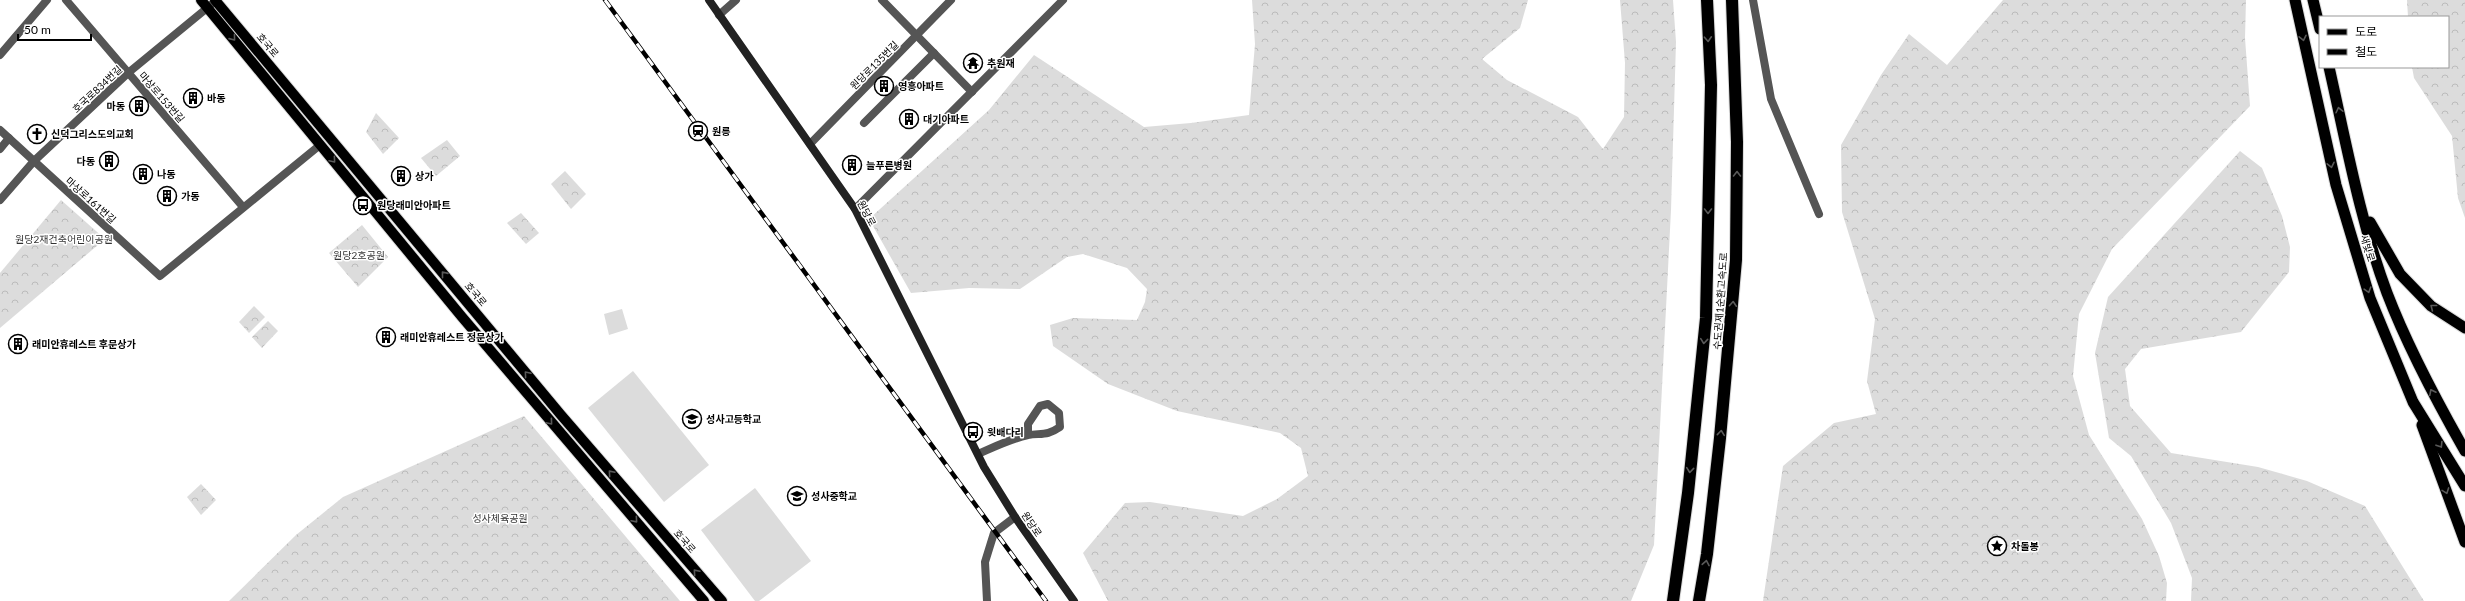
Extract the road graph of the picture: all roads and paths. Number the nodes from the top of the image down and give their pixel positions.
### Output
1 (47, 0) edge
2 (66, 0) edge
3 (201, 0) edge
4 (709, 0) edge
5 (736, 0) edge
6 (882, 0) edge
7 (951, 0) edge
8 (1063, 0) edge
9 (1707, 0) edge
10 (1732, 0) edge
11 (1753, 0) edge
12 (2295, 0) edge
13 (2313, 0) edge
14 (213, 3) edge
15 (719, 15) junction
16 (2319, 25) edge
17 (917, 35) junction
18 (934, 53) junction
19 (0, 55) edge
20 (2329, 68) edge
21 (128, 73) junction
22 (972, 92) junction
23 (864, 123) dead end
24 (0, 130) edge
25 (9, 138) junction
26 (810, 144) junction
27 (320, 145) junction
28 (0, 149) edge
29 (34, 161) junction
30 (0, 200) edge
31 (2360, 204) junction
32 (243, 207) junction
33 (855, 209) junction
34 (1819, 214) dead end
35 (2465, 328) edge
36 (2413, 402) junction
37 (1028, 435) junction
38 (2465, 451) edge
39 (978, 454) junction
40 (2465, 486) edge
41 (1015, 517) junction
42 (2465, 542) edge
43 (704, 601) edge
44 (722, 601) edge
45 (987, 601) edge
46 (1074, 601) edge
47 (1673, 601) edge
48 (1699, 601) edge

1 - 19 street
2 - 21 street, 마상로153번길
3 - 14 main road, 호국로
4 - 15 main road, 원당로
5 - 15 street
6 - 17 street
7 - 17 street, 원당로135번길
8 - 22 street
9 -> 47 highway, 수도권제1순환고속도로
48 -> 10 highway, 수도권제1순환고속도로
11 - 34 street
12 -> 36 highway, 새빛로
13 - 16 highway
14 - 21 street, 호국로834번길
14 -> 27 main road, 호국로
44 -> 14 main road, 호국로
15 - 26 main road, 원당로
17 - 18 street
17 - 26 street, 원당로135번길
18 - 22 street
18 - 23 street
31 -> 20 highway, 새빛로
21 - 29 street, 호국로834번길
21 - 32 street, 마상로153번길
22 - 33 street
24 - 25 street, 마상로161번길
25 - 28 street
25 - 29 street, 마상로161번길
26 - 33 main road, 원당로
27 - 32 street
27 -> 43 main road, 호국로
29 - 30 street, 호국로834번길
29 - 32 street, 마상로161번길
35 -> 31 highway
38 -> 31 highway, 새빛로
33 - 39 main road, 원당로
36 -> 40 highway, 새빛로
36 -> 42 highway
37 - 37 street
37 - 39 street
39 - 41 main road, 원당로
41 - 45 street
41 - 46 main road, 원당로

